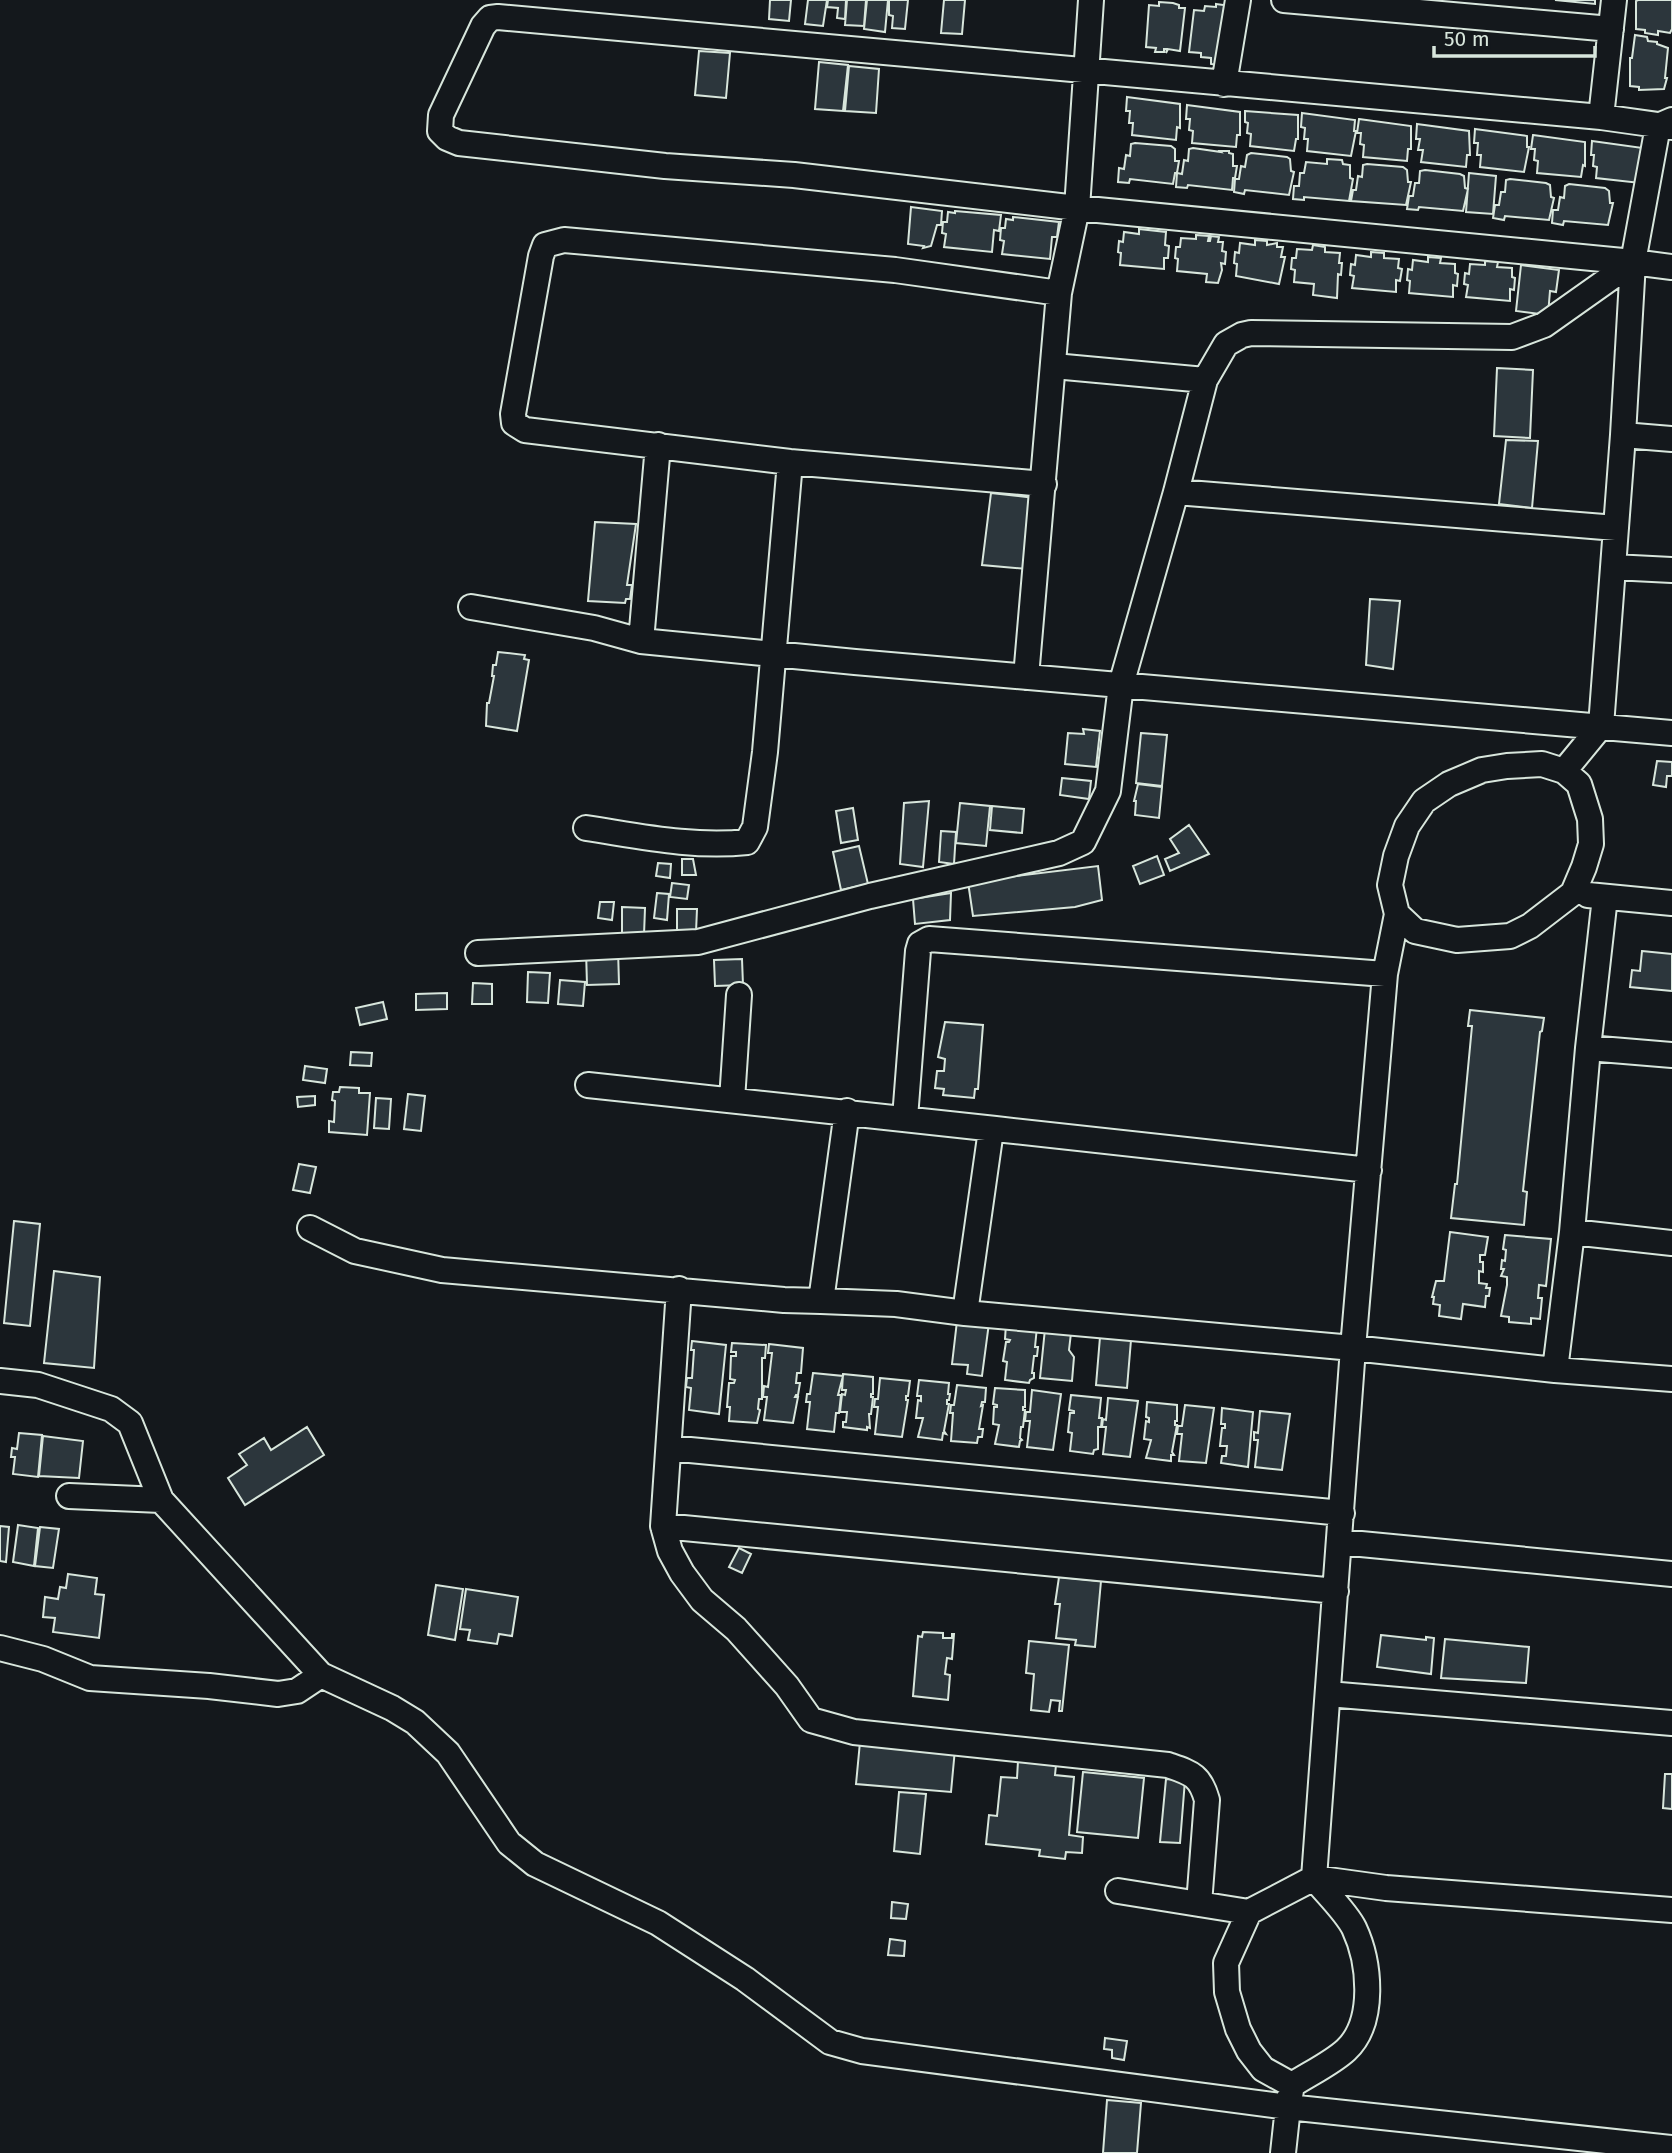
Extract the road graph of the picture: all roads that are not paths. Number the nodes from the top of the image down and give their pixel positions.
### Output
1 (1091, 0) edge
2 (1238, 0) edge
3 (1284, 0) edge
4 (1614, 0) edge
5 (1611, 29) junction
6 (1085, 70) junction
7 (1224, 84) junction
8 (1601, 117) junction
9 (1667, 124) edge
10 (1077, 208) junction
11 (1633, 262) junction
12 (1672, 267) edge
13 (1059, 293) junction
14 (1054, 366) junction
15 (1205, 380) junction
16 (1623, 435) junction
17 (1672, 439) edge
18 (658, 444) junction
19 (790, 462) junction
20 (1044, 484) junction
21 (1176, 492) junction
22 (1616, 528) junction
23 (1613, 567) junction
24 (1672, 570) edge
25 (471, 607) dead end
26 (641, 641) junction
27 (774, 653) junction
28 (1026, 677) junction
29 (1121, 685) junction
30 (1601, 726) junction
31 (1672, 733) edge
32 (1564, 771) junction
33 (586, 828) dead end
34 (1573, 894) junction
35 (1605, 897) junction
36 (1672, 904) edge
37 (1397, 914) junction
38 (478, 953) dead end
39 (1385, 974) junction
40 (739, 995) dead end
41 (1588, 1048) junction
42 (1672, 1055) edge
43 (588, 1085) dead end
44 (732, 1100) junction
45 (847, 1111) junction
46 (905, 1118) junction
47 (991, 1130) junction
48 (1369, 1170) junction
49 (310, 1228) dead end
50 (1572, 1232) junction
51 (1672, 1242) edge
52 (679, 1289) junction
53 (821, 1301) junction
54 (965, 1313) junction
55 (1353, 1348) junction
56 (1555, 1370) junction
57 (1672, 1379) edge
58 (0, 1381) edge
59 (670, 1448) junction
60 (69, 1496) dead end
61 (161, 1500) junction
62 (1342, 1513) junction
63 (663, 1526) junction
64 (1340, 1542) junction
65 (1672, 1574) edge
66 (1336, 1591) junction
67 (0, 1648) edge
68 (321, 1675) junction
69 (1328, 1694) junction
70 (1672, 1723) edge
71 (1314, 1878) junction
72 (1118, 1891) dead end
73 (1199, 1904) junction
74 (1672, 1910) edge
75 (1249, 1912) junction
76 (1290, 2096) junction
77 (1672, 2148) edge
78 (1283, 2153) edge

1 - 6 street
2 - 7 street
3 - 5 street
4 - 5 street
5 - 8 street
6 - 7 street
6 - 10 street
6 - 10 street
7 - 8 street
8 - 9 street
9 - 11 street
10 - 11 street
10 - 13 street
11 - 12 street
11 - 15 street
11 - 16 street
13 - 14 street
13 - 18 street
14 - 15 street
14 - 20 street
15 - 21 street
16 - 17 street
16 - 22 street
18 - 19 street
18 - 26 street
19 - 20 street
19 - 27 street
20 - 28 street
21 - 22 street
21 - 29 street
22 - 23 street
23 - 24 street
23 - 30 street
25 - 26 street
26 - 27 street
27 - 28 street
27 - 33 street
28 - 29 street
29 - 30 street
29 - 38 street
30 - 31 street
30 - 32 street
32 - 34 street
32 - 37 street
34 - 35 street
34 - 37 street
35 - 36 street
35 - 41 street
37 - 39 street
39 - 46 street
39 - 48 street
40 - 44 street
41 - 42 street
41 - 50 street
43 - 44 street
44 - 45 street
45 - 46 street
45 - 53 street
46 - 47 street
47 - 48 street
47 - 54 street
48 - 55 street
49 - 52 street
50 - 51 street
50 - 56 street
52 - 53 street
52 - 59 street
53 - 54 street
54 - 55 street
55 - 56 street
55 - 62 street
56 - 57 street
58 - 61 street
59 - 62 street
59 - 63 street
60 - 61 street
61 - 68 street
62 - 64 street
63 - 66 street
63 - 73 street
64 - 65 street
64 - 66 street
66 - 69 street
67 - 68 street
68 - 76 street
69 - 70 street
69 - 71 street
71 - 74 street
71 - 75 street
71 - 76 street
72 - 73 street
73 - 75 street
75 - 76 street
76 - 77 street
76 - 78 street

